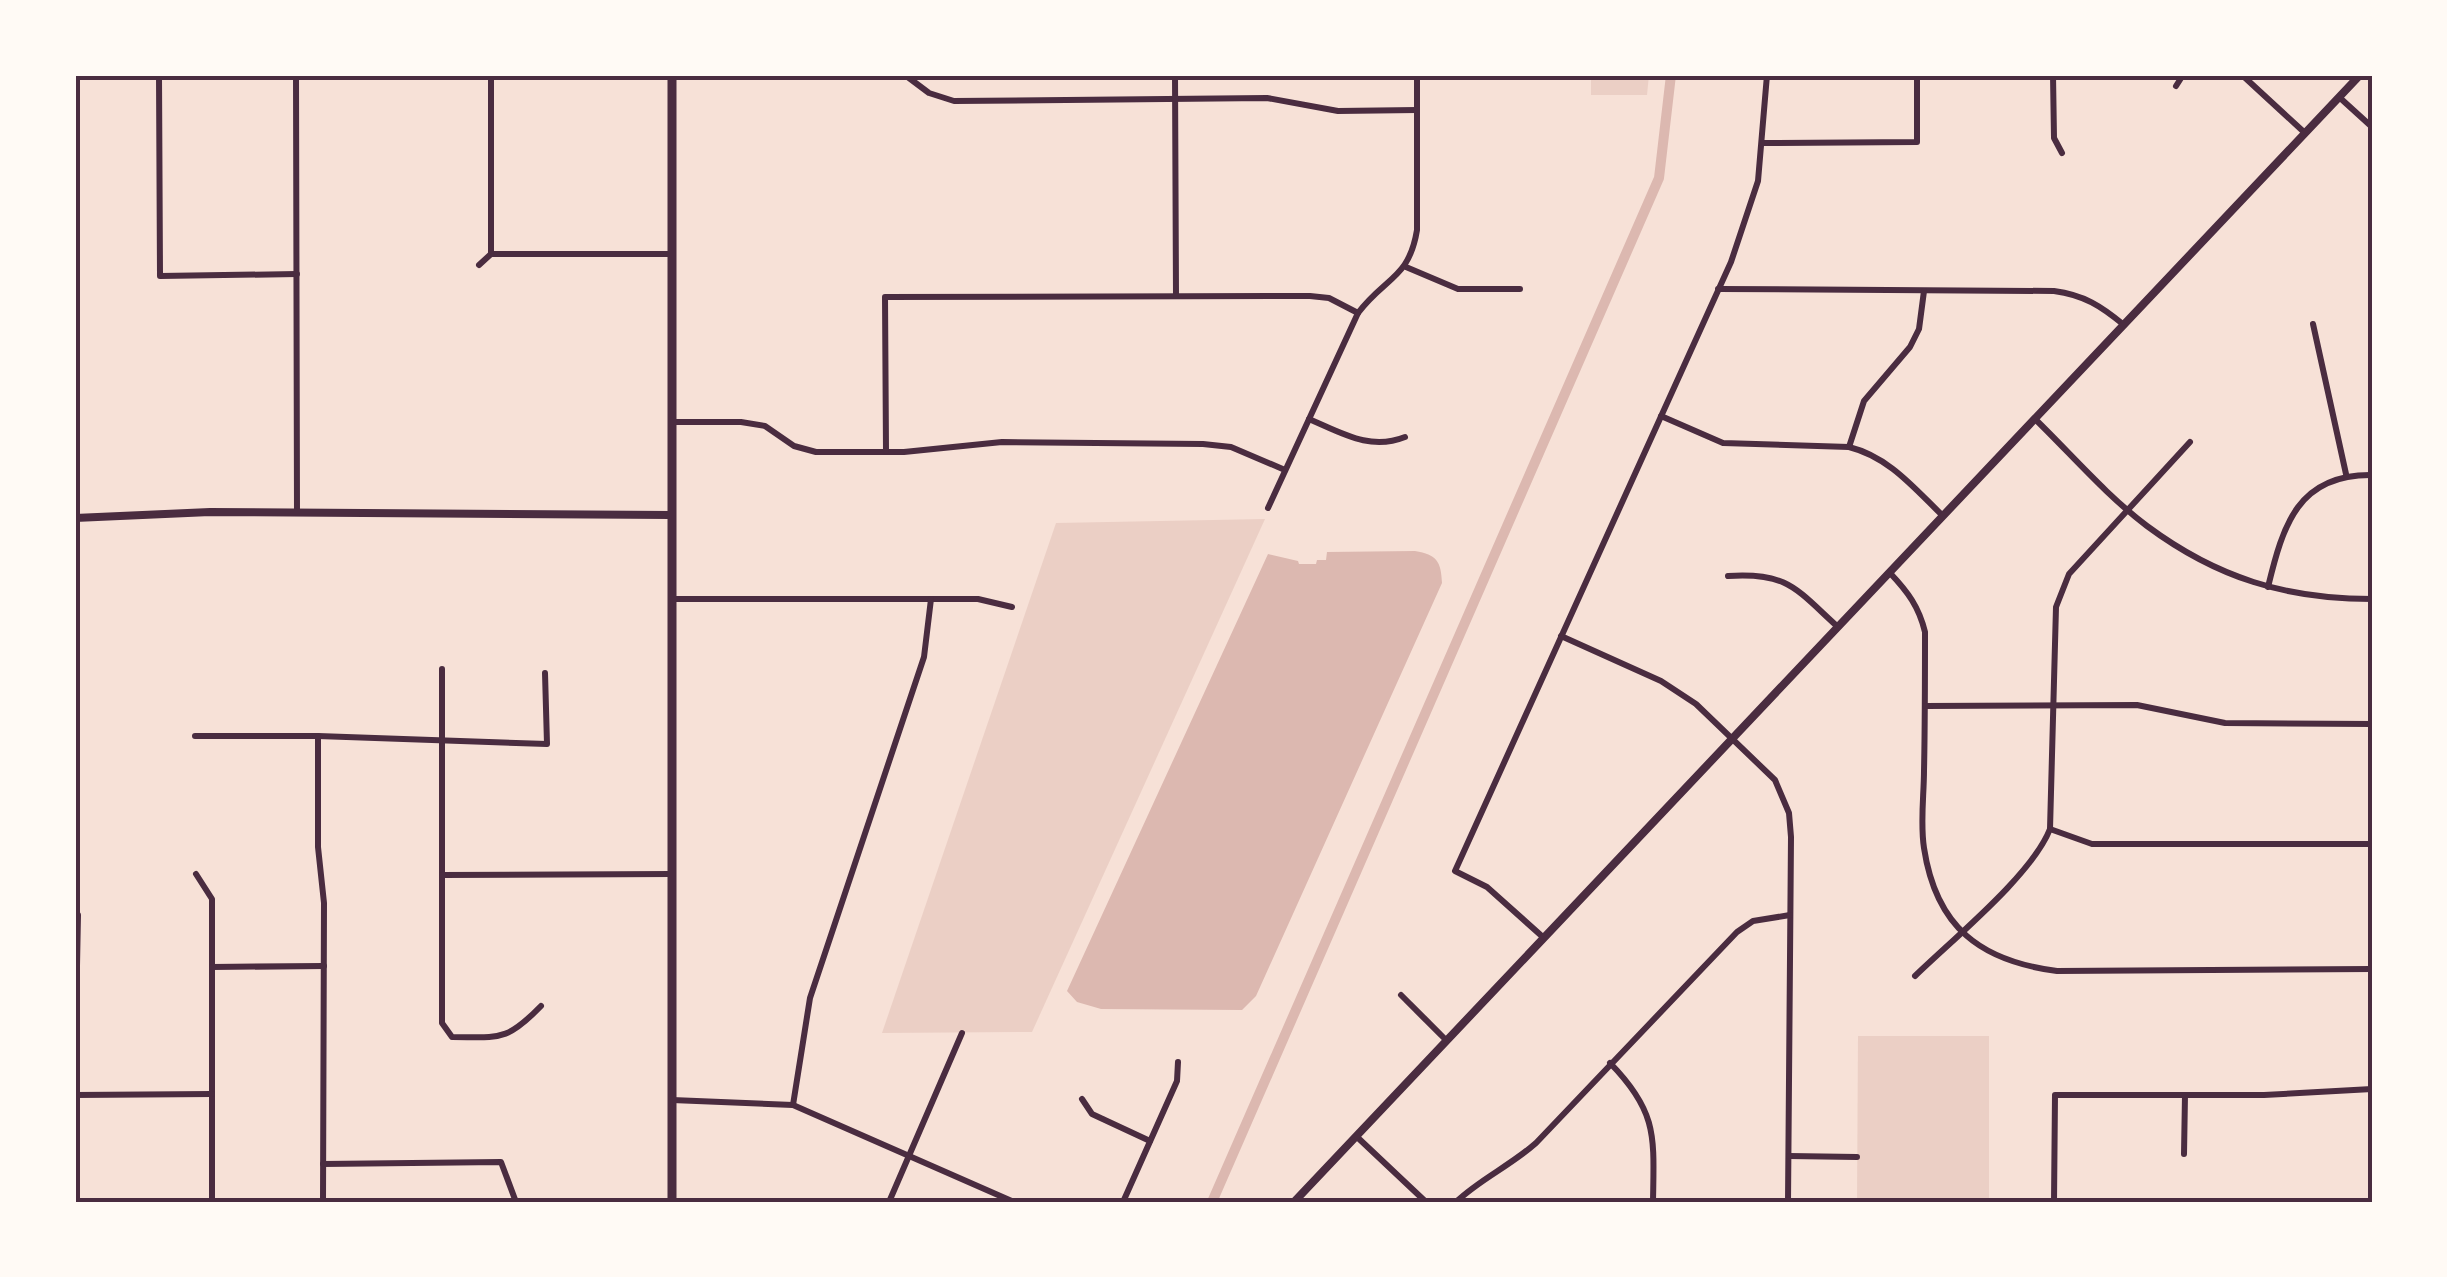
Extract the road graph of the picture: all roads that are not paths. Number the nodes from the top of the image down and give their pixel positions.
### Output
1 (159, 75) edge
2 (296, 75) edge
3 (491, 75) edge
4 (672, 75) edge
5 (905, 75) edge
6 (1174, 75) edge
7 (1417, 75) edge
8 (1767, 75) edge
9 (1917, 75) edge
10 (2054, 75) edge
11 (2183, 75) edge
12 (2242, 75) edge
13 (2360, 75) edge
14 (2176, 86) dead end
15 (2339, 97) junction
16 (1175, 100) junction
17 (1417, 110) junction
18 (2372, 127) edge
19 (2305, 133) junction
20 (1762, 142) junction
21 (2062, 153) dead end
22 (491, 254) junction
23 (673, 254) junction
24 (478, 266) dead end
25 (1406, 267) junction
26 (297, 274) junction
27 (1520, 289) dead end
28 (1718, 289) junction
29 (1924, 290) junction
30 (1176, 296) junction
31 (1358, 313) junction
32 (2313, 324) dead end
33 (2124, 325) junction
34 (1660, 416) junction
35 (1309, 419) junction
36 (2035, 419) junction
37 (672, 422) junction
38 (1405, 438) dead end
39 (2190, 442) dead end
40 (1848, 447) junction
41 (886, 451) junction
42 (1285, 470) junction
43 (2346, 474) junction
44 (2372, 475) edge
45 (1268, 508) dead end
46 (2128, 509) junction
47 (297, 512) junction
48 (671, 515) junction
49 (1943, 516) junction
50 (75, 518) edge
51 (1890, 573) junction
52 (1728, 576) dead end
53 (2268, 586) junction
54 (672, 599) junction
55 (931, 599) junction
56 (2372, 599) edge
57 (1012, 607) dead end
58 (1838, 627) junction
59 (1561, 636) junction
60 (442, 669) dead end
61 (546, 673) dead end
62 (2054, 705) junction
63 (1926, 706) junction
64 (2372, 724) edge
65 (195, 736) dead end
66 (318, 736) junction
67 (1733, 738) junction
68 (443, 741) junction
69 (2050, 829) junction
70 (2372, 844) edge
71 (196, 874) dead end
72 (672, 874) junction
73 (442, 875) junction
74 (78, 916) dead end
75 (1790, 916) junction
76 (1960, 932) junction
77 (1544, 938) junction
78 (324, 966) junction
79 (212, 967) junction
80 (2372, 969) edge
81 (1915, 976) dead end
82 (1401, 995) dead end
83 (541, 1006) dead end
84 (962, 1033) dead end
85 (1446, 1040) junction
86 (1178, 1062) dead end
87 (1610, 1063) junction
88 (75, 1067) edge
89 (2372, 1089) edge
90 (212, 1094) junction
91 (2185, 1094) junction
92 (75, 1095) edge
93 (1082, 1099) dead end
94 (672, 1100) junction
95 (793, 1105) junction
96 (1356, 1136) junction
97 (1150, 1140) junction
98 (2184, 1154) dead end
99 (908, 1156) junction
100 (1789, 1156) junction
101 (1857, 1156) dead end
102 (324, 1164) junction
103 (212, 1202) edge
104 (323, 1202) edge
105 (516, 1202) edge
106 (672, 1202) edge
107 (888, 1202) edge
108 (1014, 1202) edge
109 (1124, 1202) edge
110 (1294, 1202) edge
111 (1426, 1202) edge
112 (1456, 1202) edge
113 (1653, 1202) edge
114 (1788, 1202) edge
115 (2054, 1202) edge

1 - 26 street
2 - 26 street
3 - 22 street
4 - 23 main road
5 - 16 street
6 - 16 street
7 - 17 street
8 - 20 street
9 - 20 street
10 - 21 street
11 - 14 street
12 - 19 street
13 - 15 street
15 - 18 street
15 - 19 street
16 - 17 street
16 - 30 street
17 - 25 street
19 - 33 street
20 - 28 street
22 - 23 street
22 - 24 street
23 - 37 main road
25 - 27 street
25 - 31 street
26 - 47 street
28 - 29 street
28 - 34 street
29 - 33 street
29 - 40 street
30 - 31 street
30 - 41 street
31 - 35 street
32 - 43 street
33 - 36 street
34 - 40 street
34 - 59 street
35 - 38 street
35 - 42 street
36 - 46 street
36 - 49 street
37 - 41 street
37 - 48 main road
39 - 46 street
40 - 49 street
41 - 42 street
42 - 45 street
43 - 44 street
43 - 53 street
46 - 53 street
46 - 62 street
47 - 48 street
47 - 50 street
48 - 54 main road
49 - 51 street
51 - 58 street
51 - 63 street
52 - 58 street
53 - 56 street
54 - 55 street
54 - 72 main road
55 - 57 street
55 - 95 street
58 - 67 street
59 - 67 street
59 - 77 street
60 - 68 street
61 - 68 street
62 - 63 street
62 - 64 street
62 - 69 street
63 - 76 street
65 - 66 street
66 - 68 street
66 - 78 street
67 - 75 street
67 - 77 street
68 - 73 street
69 - 70 street
69 - 76 street
71 - 79 street
72 - 73 street
72 - 94 main road
73 - 83 street
74 - 88 street
75 - 87 street
75 - 100 street
76 - 80 street
76 - 81 street
77 - 85 street
78 - 79 street
78 - 102 street
79 - 90 street
82 - 85 street
84 - 99 street
85 - 96 street
86 - 97 street
87 - 112 street
87 - 113 street
89 - 91 street
90 - 92 street
90 - 103 street
91 - 98 street
91 - 115 street
93 - 97 street
94 - 95 street
94 - 106 main road
95 - 99 street
96 - 110 street
96 - 111 street
97 - 109 street
99 - 107 street
99 - 108 street
100 - 101 street
100 - 114 street
102 - 104 street
102 - 105 street

